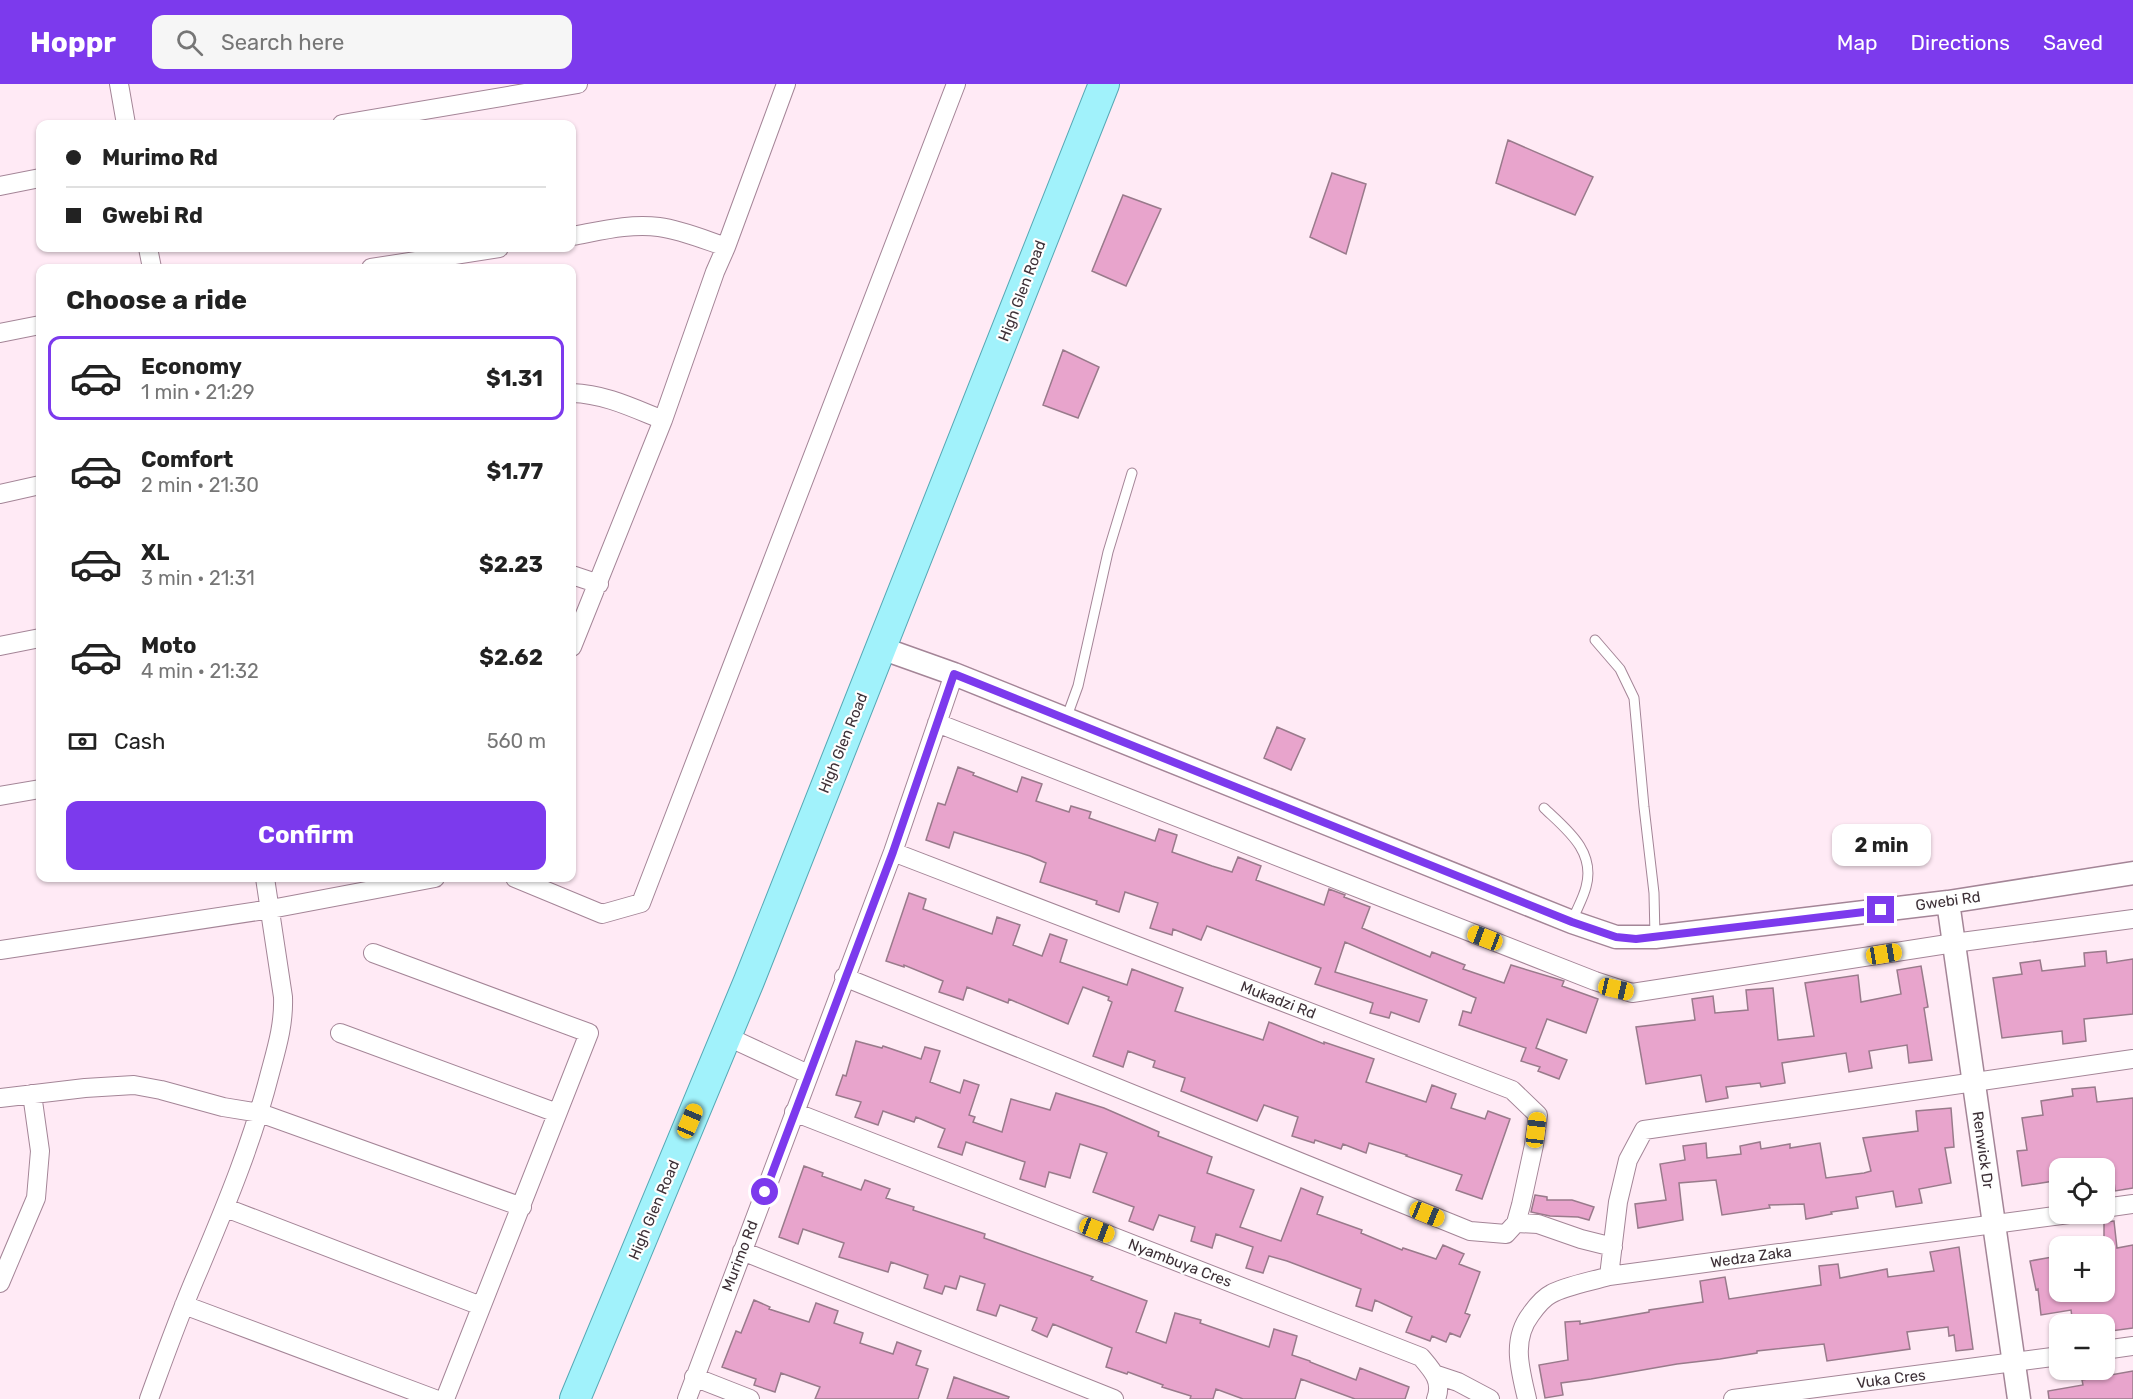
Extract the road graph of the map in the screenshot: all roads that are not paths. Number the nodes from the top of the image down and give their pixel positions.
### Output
1 (119, 84) edge
2 (578, 84) edge
3 (956, 84) edge
4 (1104, 84) edge
5 (781, 86) edge
6 (125, 120) edge
7 (366, 120) edge
8 (36, 179) edge
9 (0, 186) edge
10 (576, 235) edge
11 (726, 248) junction
12 (473, 252) edge
13 (397, 264) edge
14 (36, 326) edge
15 (0, 333) edge
16 (576, 393) edge
17 (663, 420) junction
18 (1132, 473) dead end
19 (36, 486) edge
20 (0, 494) edge
21 (576, 576) edge
22 (599, 584) junction
23 (576, 638) edge
24 (36, 639) edge
25 (1595, 640) dead end
26 (0, 646) edge
27 (881, 648) junction
28 (954, 674) junction
29 (1066, 719) junction
30 (937, 723) junction
31 (36, 790) edge
32 (0, 796) edge
33 (1544, 808) dead end
34 (893, 852) junction
35 (2133, 873) edge
36 (266, 882) edge
37 (414, 882) edge
38 (525, 882) edge
39 (1948, 902) junction
40 (271, 909) junction
41 (2133, 920) edge
42 (1572, 922) junction
43 (1655, 937) junction
44 (1954, 942) junction
45 (0, 950) edge
46 (373, 952) dead end
47 (844, 977) junction
48 (340, 1033) dead end
49 (726, 1036) junction
50 (2133, 1059) edge
51 (808, 1074) junction
52 (1974, 1082) junction
53 (32, 1094) junction
54 (0, 1098) edge
55 (794, 1112) junction
56 (260, 1113) junction
57 (558, 1113) junction
58 (2133, 1204) edge
59 (2115, 1206) edge
60 (522, 1207) junction
61 (226, 1208) junction
62 (2049, 1217) edge
63 (1993, 1225) junction
64 (1511, 1229) junction
65 (1613, 1247) junction
66 (742, 1251) junction
67 (1609, 1276) junction
68 (0, 1283) edge
69 (184, 1305) junction
70 (481, 1306) junction
71 (2133, 1346) edge
72 (2115, 1348) edge
73 (2049, 1358) edge
74 (2014, 1363) junction
75 (1437, 1375) junction
76 (694, 1377) junction
77 (149, 1399) edge
78 (435, 1399) edge
79 (445, 1399) edge
80 (575, 1399) edge
81 (687, 1399) edge
82 (750, 1399) edge
83 (1114, 1399) edge
84 (1436, 1399) edge
85 (1490, 1399) edge
86 (1527, 1399) edge
87 (1733, 1399) edge
88 (2019, 1399) edge

1 - 6 street
2 - 7 street
3 - 38 street
4 - 27 main road, High Glen Road
5 - 11 street
8 - 9 street
10 - 11 street
11 - 17 street
12 - 13 street
14 - 15 street
16 - 17 street
17 - 22 street
18 - 29 lane
19 - 20 street
21 - 22 street
22 - 23 street
24 - 26 street
25 - 43 lane
27 - 28 street, Gwebi Rd
27 - 49 main road, High Glen Road
28 - 29 street, Gwebi Rd
28 - 30 street, Murimo Rd
29 - 42 street, Gwebi Rd
30 - 34 street, Murimo Rd
30 - 44 street
31 - 32 street
33 - 42 lane
34 - 47 street, Murimo Rd
34 - 64 street, Mukadzi Rd
35 - 39 street, Gwebi Rd
36 - 40 street
37 - 40 street
39 - 43 street, Gwebi Rd
39 - 44 street, Renwick Dr
40 - 45 street
40 - 56 street
41 - 44 street
42 - 43 street, Gwebi Rd
44 - 52 street, Renwick Dr
46 - 57 street
47 - 51 street, Murimo Rd
47 - 64 street
48 - 57 street
49 - 51 street
49 - 80 main road, High Glen Road
50 - 52 street
51 - 55 street, Murimo Rd
52 - 63 street, Renwick Dr
52 - 65 street
53 - 54 street
53 - 56 street
53 - 68 street
55 - 66 street, Murimo Rd
55 - 75 street, Nyambuya Cres
56 - 60 street
56 - 61 street
57 - 60 street
58 - 59 street
60 - 70 street
61 - 69 street
61 - 70 street
62 - 63 street, Wedza Zaka
63 - 67 street, Wedza Zaka
63 - 74 street, Renwick Dr
64 - 65 street
65 - 67 street
66 - 76 street, Murimo Rd
66 - 83 street
67 - 86 street, Wedza Zaka
69 - 77 street
69 - 78 street
70 - 79 street
71 - 72 street
73 - 74 street, Vuka Cres
74 - 87 street, Vuka Cres
74 - 88 street, Renwick Dr
75 - 84 street
75 - 85 street
76 - 81 street, Murimo Rd
76 - 82 street

